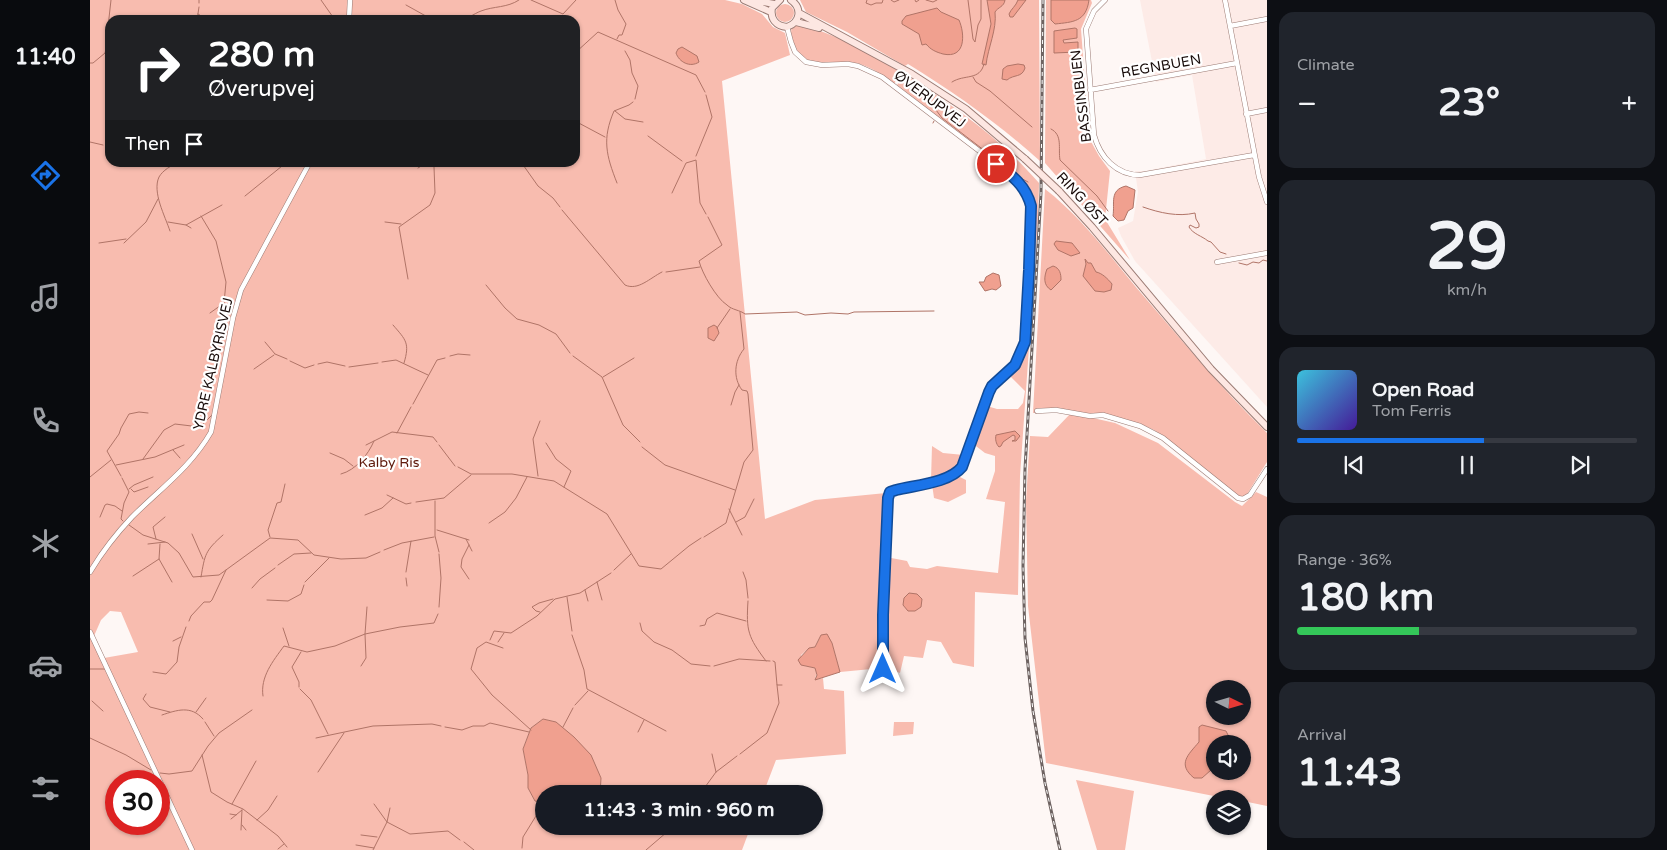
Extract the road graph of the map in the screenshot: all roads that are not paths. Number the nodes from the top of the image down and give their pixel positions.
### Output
1 (350, 0) edge
2 (744, 0) edge
3 (753, 0) edge
4 (791, 0) edge
5 (1105, 0) edge
6 (1225, 0) edge
7 (777, 2) edge
8 (771, 12) junction
9 (799, 13) junction
10 (349, 15) edge
11 (1267, 19) edge
12 (796, 22) junction
13 (787, 26) junction
14 (1230, 26) junction
15 (838, 35) junction
16 (1237, 63) junction
17 (1090, 90) junction
18 (1267, 110) edge
19 (1246, 114) junction
20 (1254, 155) junction
21 (307, 167) edge
22 (1267, 202) edge
23 (1267, 253) edge
24 (1218, 262) dead end
25 (1037, 411) dead end
26 (1267, 427) edge
27 (1267, 469) edge
28 (90, 572) edge
29 (90, 632) edge
30 (883, 669) dead end
31 (192, 850) edge

1 - 10 street
2 - 8 main road
3 - 7 main road
4 - 9 main road
5 - 17 street, BASSINBUEN
6 - 14 street
7 - 8 main road
8 - 13 main road
9 - 12 main road
9 - 15 main road, RING ØST
11 - 14 street
12 - 13 main road
12 - 15 main road, RING ØST
13 - 30 street, ØVERUPVEJ
14 - 16 street
15 - 26 main road, RING ØST, bridge
16 - 17 street, REGNBUEN
16 - 19 street
17 - 20 street, BASSINBUEN
18 - 19 street
19 - 20 street
20 - 22 street
21 - 28 street, YDRE KALBYRISVEJ
23 - 24 street
25 - 27 street
29 - 31 street

